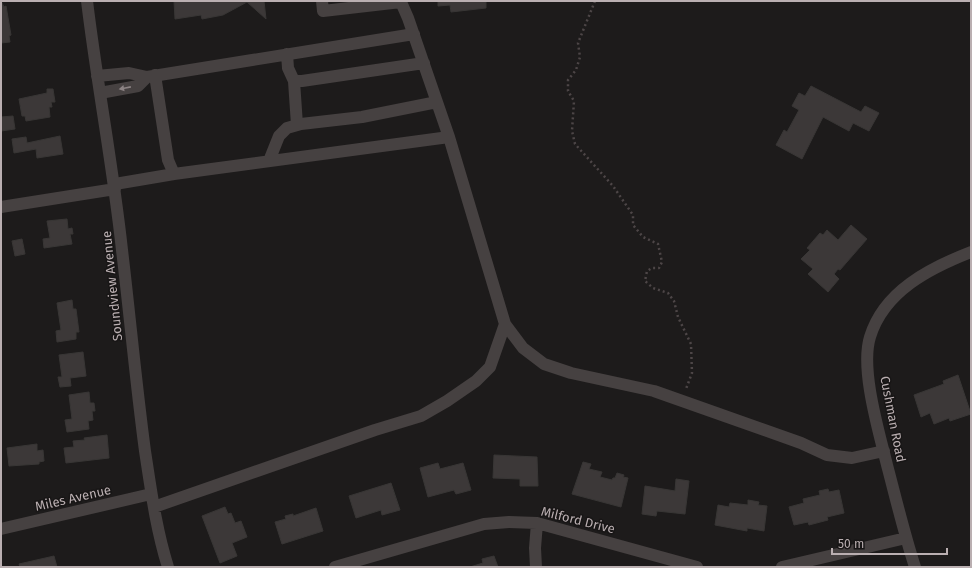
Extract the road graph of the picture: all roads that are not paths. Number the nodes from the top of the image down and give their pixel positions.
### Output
1 (87, 1) edge
2 (401, 2) edge
3 (364, 3) edge
4 (322, 6) edge
5 (414, 34) junction
6 (287, 54) junction
7 (424, 63) junction
8 (97, 76) junction
9 (151, 76) junction
10 (294, 81) junction
11 (100, 93) junction
12 (437, 102) junction
13 (297, 125) junction
14 (449, 138) junction
15 (269, 161) junction
16 (174, 174) junction
17 (115, 186) junction
18 (1, 207) edge
19 (971, 252) edge
20 (505, 324) junction
21 (884, 451) junction
22 (151, 494) junction
23 (154, 507) junction
24 (537, 523) junction
25 (1, 529) edge
26 (906, 538) junction
27 (168, 567) edge
28 (335, 567) edge
29 (536, 567) edge
30 (697, 567) edge
31 (782, 567) edge
32 (915, 567) edge

1 - 8 street, Soundview Avenue
2 - 3 street
2 - 5 street
3 - 4 street
5 - 6 street
5 - 7 street
6 - 9 street
6 - 10 street
7 - 10 street
7 - 12 street
8 - 9 street
8 - 11 street, Soundview Avenue
9 -> 11 street
9 - 16 street
10 - 13 street
11 - 17 street, Soundview Avenue
12 - 13 street
12 - 14 street
13 - 15 street
14 - 15 street
14 - 20 street
15 - 16 street
16 - 17 street
17 - 18 street
17 - 22 street, Soundview Avenue
19 - 21 street, Cushman Road
20 - 21 street
20 - 23 street
21 - 26 street, Cushman Road
22 - 23 street, Soundview Avenue
22 - 25 street, Miles Avenue
23 - 27 street, Soundview Avenue
24 - 28 street, Milford Drive
24 - 29 street
24 - 30 street, Milford Drive
26 - 31 street
26 - 32 street, Cushman Road

